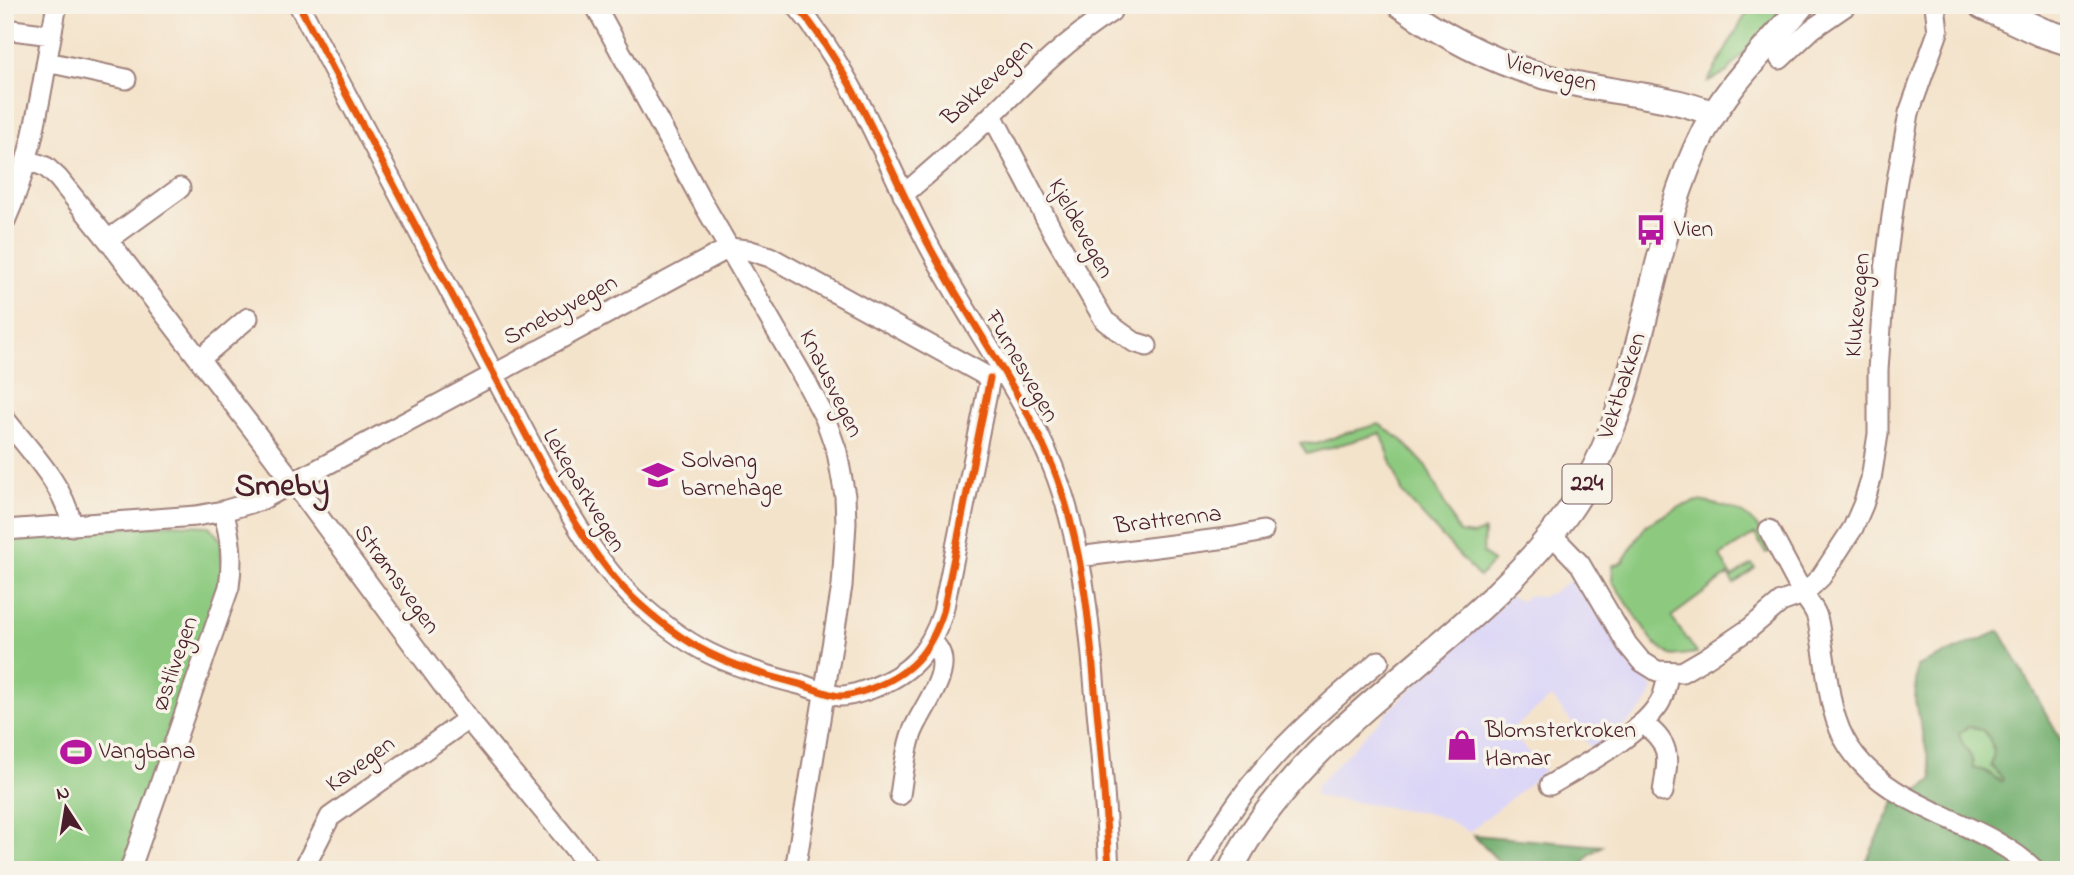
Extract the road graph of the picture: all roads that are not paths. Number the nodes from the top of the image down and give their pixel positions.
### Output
1 (57, 5) edge
2 (299, 5) edge
3 (595, 5) edge
4 (796, 5) edge
5 (1400, 5) edge
6 (1847, 5) edge
7 (1935, 5) edge
8 (1983, 5) edge
9 (1802, 7) edge
10 (1111, 12) dead end
11 (5, 29) edge
12 (51, 35) junction
13 (2069, 41) edge
14 (1780, 59) dead end
15 (47, 62) junction
16 (126, 79) dead end
17 (1714, 114) junction
18 (992, 116) junction
19 (28, 160) junction
20 (180, 188) dead end
21 (903, 195) junction
22 (5, 221) edge
23 (108, 240) junction
24 (729, 248) junction
25 (248, 318) dead end
26 (1147, 346) dead end
27 (201, 358) junction
28 (495, 374) junction
29 (997, 374) junction
30 (5, 419) edge
31 (294, 483) junction
32 (223, 512) junction
33 (72, 526) junction
34 (5, 530) edge
35 (1769, 530) dead end
36 (1264, 531) dead end
37 (1551, 534) junction
38 (1078, 557) junction
39 (1803, 594) junction
40 (932, 642) junction
41 (1379, 661) dead end
42 (1669, 672) junction
43 (824, 691) junction
44 (468, 719) junction
45 (1642, 723) junction
46 (1550, 785) dead end
47 (1663, 792) dead end
48 (900, 796) dead end
49 (307, 862) dead end
50 (130, 870) edge
51 (592, 870) edge
52 (795, 870) edge
53 (1110, 870) edge
54 (1198, 870) edge
55 (1231, 870) edge
56 (2035, 870) edge

1 - 12 street
2 - 28 street, Lekeparkvegen
3 - 24 street, Knausvegen
4 - 21 street, Furnesvegen
5 - 17 main road, Vienvegen
6 - 14 street
7 - 39 street, Klukevegen
8 - 13 highway
9 - 17 main road, Vektbakken / 224
10 - 18 street, Bakkevegen
11 - 12 street
12 - 15 street
15 - 16 street
15 - 19 street
17 - 37 main road, Vektbakken / 224
18 - 21 street, Bakkevegen
18 - 26 street, Kjeldevegen
19 - 22 street
19 - 23 street, Strømsvegen
20 - 23 street
21 - 29 street, Furnesvegen
23 - 27 street, Strømsvegen
24 - 28 street, Smebyvegen
24 - 29 street
24 - 43 street, Knausvegen
25 - 27 street
27 - 31 street, Strømsvegen
28 - 31 street, Smebyvegen
28 - 43 street, Lekeparkvegen
29 - 38 street, Furnesvegen
29 - 40 street, Lekeparkvegen
30 - 33 street
31 - 32 street, Smebyvegen
31 - 44 street, Strømsvegen
32 - 33 street, Smebyvegen
32 - 50 street, Østlivegen
33 - 34 street, Smebyvegen
35 - 39 street
36 - 38 street, Brattrenna
37 - 42 street
37 - 55 main road, Vektbakken / 224
38 - 53 street, Furnesvegen
39 - 42 street, Klukevegen
39 - 56 street
40 - 43 street, Lekeparkvegen
40 - 48 street
41 - 54 street
42 - 45 street
43 - 52 street, Knausvegen
44 - 49 street, Kavegen
44 - 51 street, Strømsvegen
45 - 46 street
45 - 47 street

